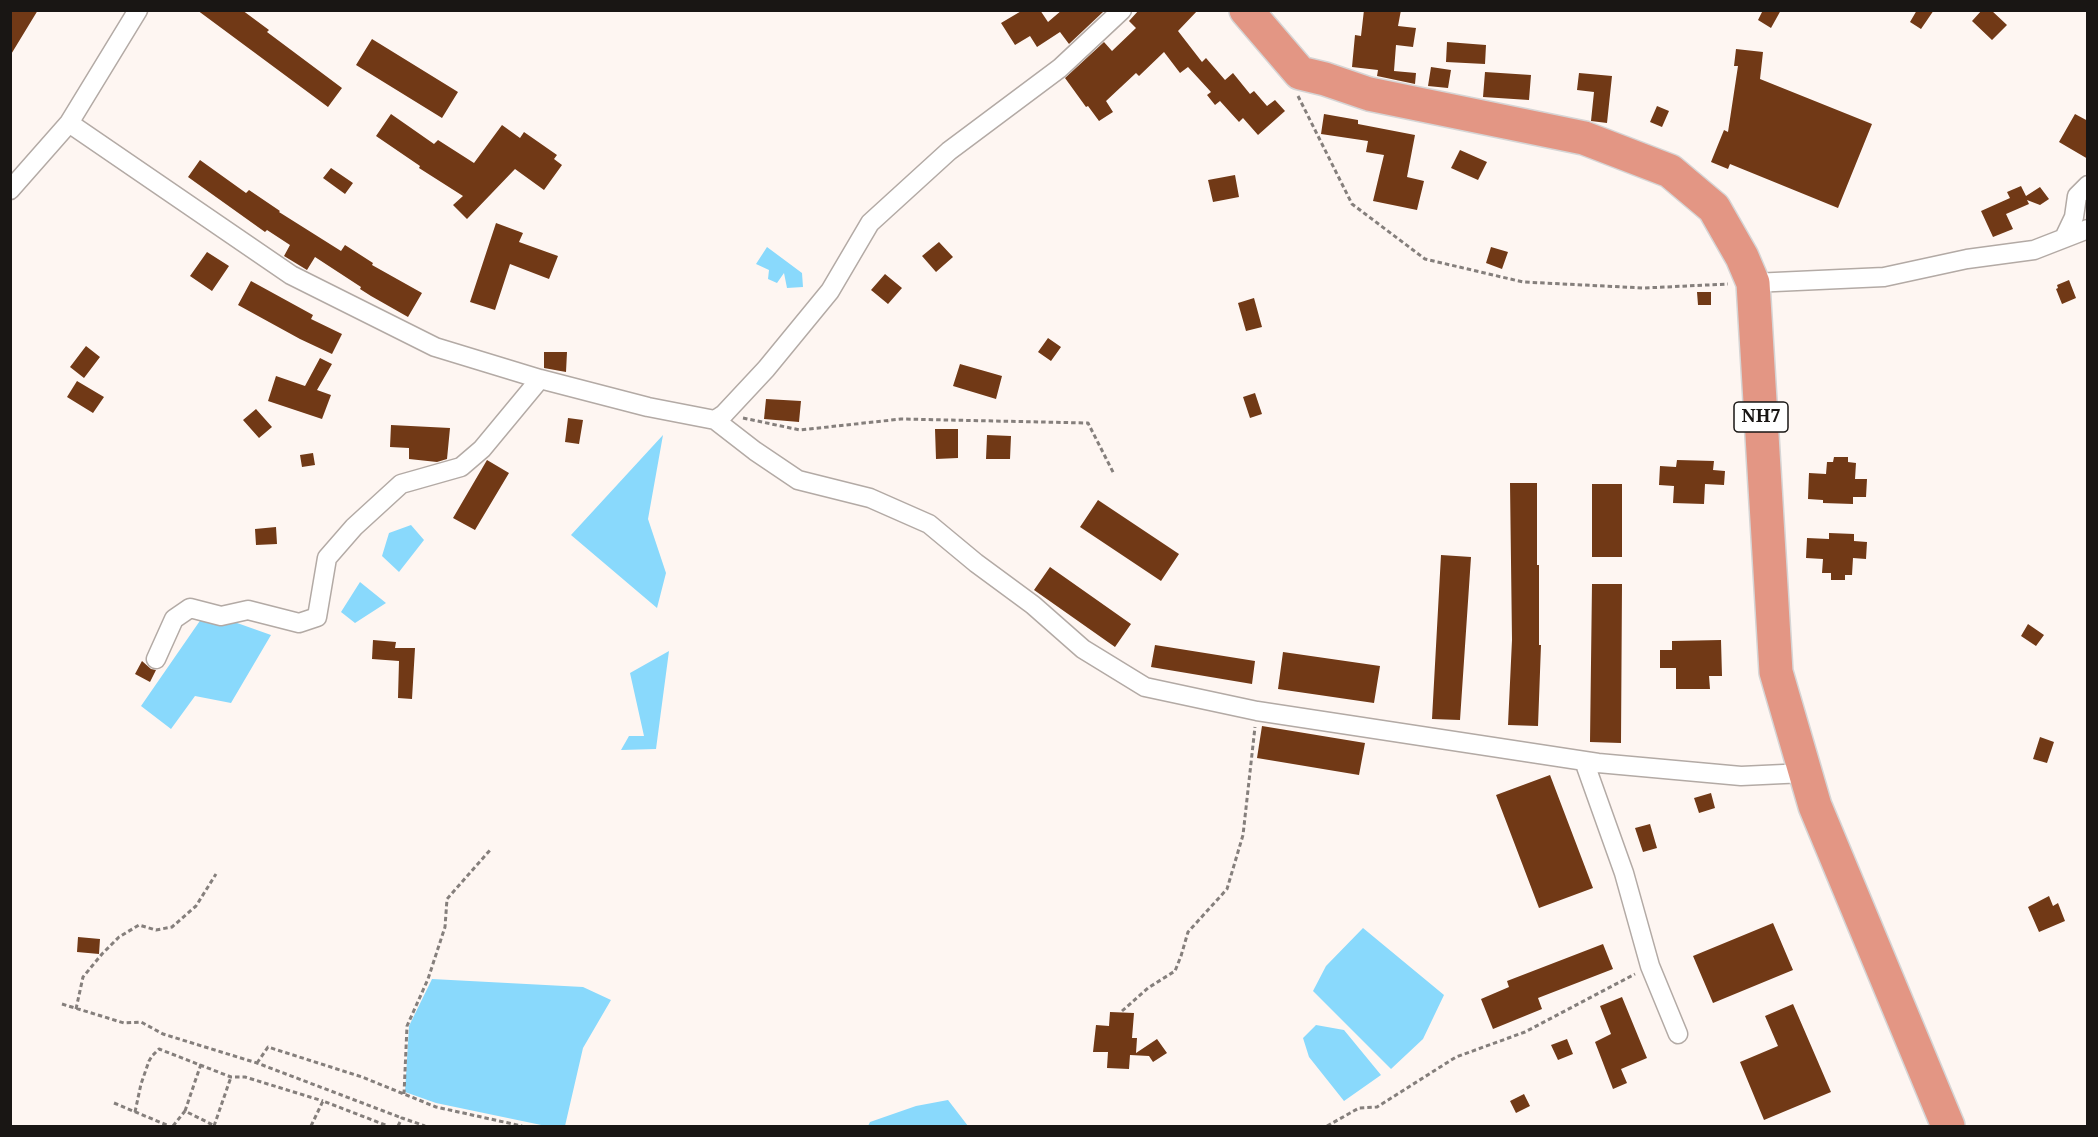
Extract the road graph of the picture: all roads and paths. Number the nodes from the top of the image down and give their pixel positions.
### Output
1 (138, 10) edge
2 (1122, 10) edge
3 (1246, 10) edge
4 (1300, 73) junction
5 (69, 123) junction
6 (2088, 185) edge
7 (10, 190) edge
8 (2088, 229) edge
9 (2064, 238) junction
10 (1754, 283) junction
11 (540, 379) junction
12 (720, 417) junction
13 (1114, 474) dead end
14 (156, 659) dead end
15 (1257, 711) junction
16 (1584, 760) junction
17 (1805, 773) junction
18 (491, 849) dead end
19 (216, 874) dead end
20 (1650, 966) junction
21 (62, 1004) dead end
22 (75, 1008) junction
23 (1122, 1011) dead end
24 (1678, 1034) dead end
25 (257, 1063) junction
26 (201, 1064) junction
27 (231, 1077) junction
28 (404, 1094) junction
29 (323, 1101) junction
30 (114, 1103) dead end
31 (185, 1111) junction
32 (135, 1112) junction
33 (402, 1118) junction
34 (171, 1126) edge
35 (215, 1126) edge
36 (311, 1126) edge
37 (388, 1126) edge
38 (398, 1126) edge
39 (425, 1126) edge
40 (522, 1126) edge
41 (1327, 1126) edge
42 (1948, 1126) edge

1 - 5 street
2 - 12 street
3 - 4 highway
4 - 10 highway, NH7
4 - 10 path
5 - 7 street
5 - 11 street
6 - 9 street
8 - 9 street
9 - 10 street
10 - 17 highway, NH7
11 - 12 street
11 - 14 street
12 - 13 path
12 - 15 street
15 - 16 street
15 - 23 path
16 - 17 street
16 - 20 street
17 - 42 highway, NH7
18 - 28 path
19 - 22 path
20 - 24 street
20 - 41 path
21 - 22 path
22 - 25 path
25 - 28 path
25 - 33 path
26 - 27 path
26 - 31 path
26 - 32 path
27 - 29 path
27 - 35 path
28 - 40 path
29 - 36 path
29 - 37 path
30 - 32 path
31 - 34 path
31 - 35 path
32 - 34 path
33 - 38 path
33 - 39 path

